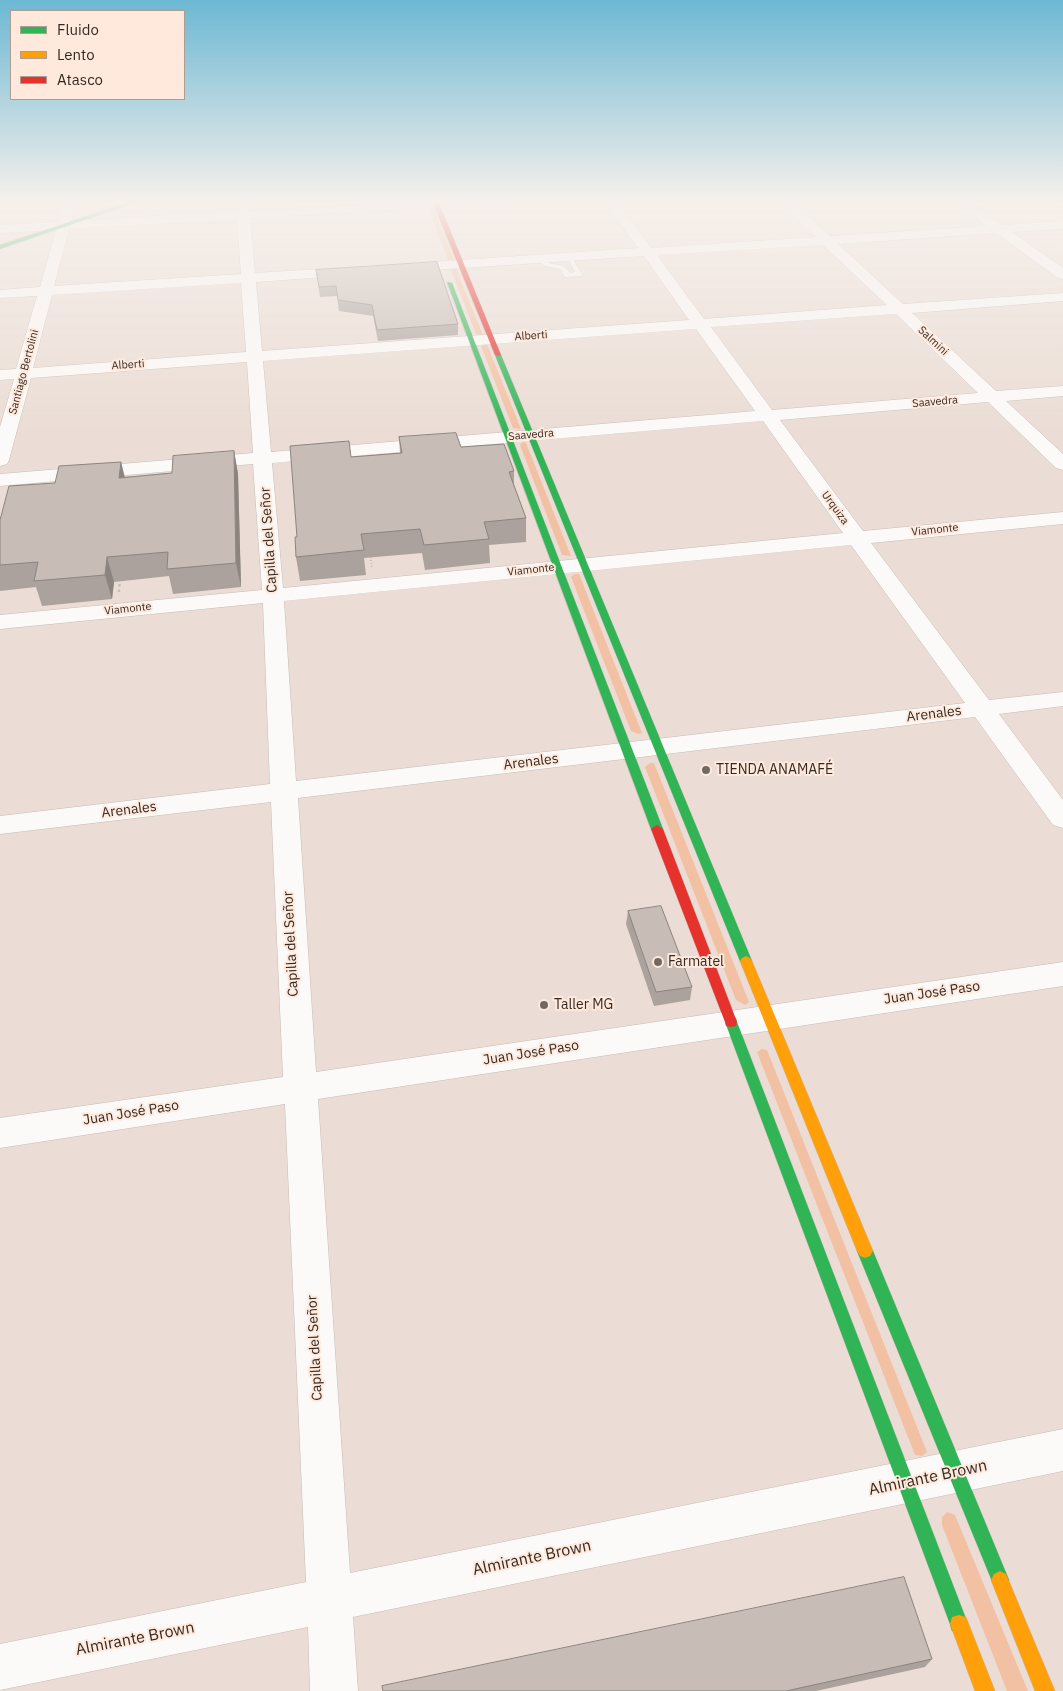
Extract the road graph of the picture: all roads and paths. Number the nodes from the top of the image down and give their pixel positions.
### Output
1 (50, 277) edge
2 (266, 277) edge
3 (447, 277) edge
4 (466, 277) edge
5 (666, 277) edge
6 (865, 277) edge
7 (250, 278) junction
8 (46, 291) junction
9 (0, 294) edge
10 (1063, 297) edge
11 (899, 309) junction
12 (700, 324) junction
13 (492, 339) junction
14 (471, 340) junction
15 (255, 356) junction
16 (23, 373) junction
17 (0, 375) edge
18 (1063, 391) edge
19 (992, 397) junction
20 (768, 416) junction
21 (532, 435) junction
22 (508, 437) junction
23 (263, 458) junction
24 (0, 460) edge
25 (1063, 464) edge
26 (0, 480) edge
27 (1063, 518) edge
28 (857, 538) junction
29 (369, 549) edge
30 (584, 564) junction
31 (558, 567) junction
32 (372, 568) dead end
33 (121, 569) edge
34 (273, 595) junction
35 (118, 598) dead end
36 (0, 622) edge
37 (1063, 699) edge
38 (982, 708) junction
39 (658, 746) junction
40 (627, 750) junction
41 (282, 791) junction
42 (1063, 818) edge
43 (0, 825) edge
44 (1063, 974) edge
45 (769, 1017) junction
46 (731, 1023) junction
47 (300, 1088) junction
48 (0, 1133) edge
49 (1063, 1450) edge
50 (956, 1472) junction
51 (906, 1482) junction
52 (329, 1600) junction
53 (0, 1667) edge
54 (334, 1691) edge
55 (985, 1691) edge
56 (1045, 1691) edge

1 - 8 street, Santiago Bertolini
2 - 7 street
3 - 14 main road
4 - 13 main road
5 - 12 street, Urquiza
6 - 11 street, Salmini
7 - 8 street
7 - 15 street, Capilla del Señor
8 - 9 street
8 - 16 street, Santiago Bertolini
10 - 11 street, Alberti
11 - 12 street, Alberti
11 - 19 street, Salmini
12 - 13 street, Alberti
12 - 20 street, Urquiza
13 - 14 street, Alberti
13 - 21 main road
14 - 15 street, Alberti
14 - 22 main road
15 - 16 street, Alberti
15 - 23 street, Capilla del Señor
16 - 17 street, Alberti
16 - 24 street, Santiago Bertolini
18 - 19 street, Saavedra
19 - 20 street, Saavedra
19 - 25 street, Salmini
20 - 21 street, Saavedra
20 - 28 street, Urquiza
21 - 22 street, Saavedra
21 - 30 main road
22 - 23 street, Saavedra
22 - 31 main road
23 - 26 street, Saavedra
23 - 34 street, Capilla del Señor
27 - 28 street, Viamonte
28 - 30 street, Viamonte
28 - 38 street, Urquiza
29 - 32 path
30 - 31 street, Viamonte
30 - 39 main road
31 - 34 street, Viamonte
31 - 40 main road
33 - 35 path
34 - 36 street, Viamonte
34 - 41 street, Capilla del Señor
37 - 38 street, Arenales
38 - 39 street, Arenales
38 - 42 street, Urquiza
39 - 40 street, Arenales
39 - 45 main road
40 - 41 street, Arenales
40 - 46 main road
41 - 43 street, Arenales
41 - 47 street, Capilla del Señor
44 - 45 street, Juan José Paso
45 - 46 street, Juan José Paso
45 - 50 main road
46 - 47 street, Juan José Paso
46 - 51 main road
47 - 48 street, Juan José Paso
47 - 52 street, Capilla del Señor
49 - 50 street, Almirante Brown
50 - 51 street, Almirante Brown
50 - 56 main road
51 - 52 street, Almirante Brown
51 - 55 main road
52 - 53 street, Almirante Brown
52 - 54 street, Capilla del Señor

